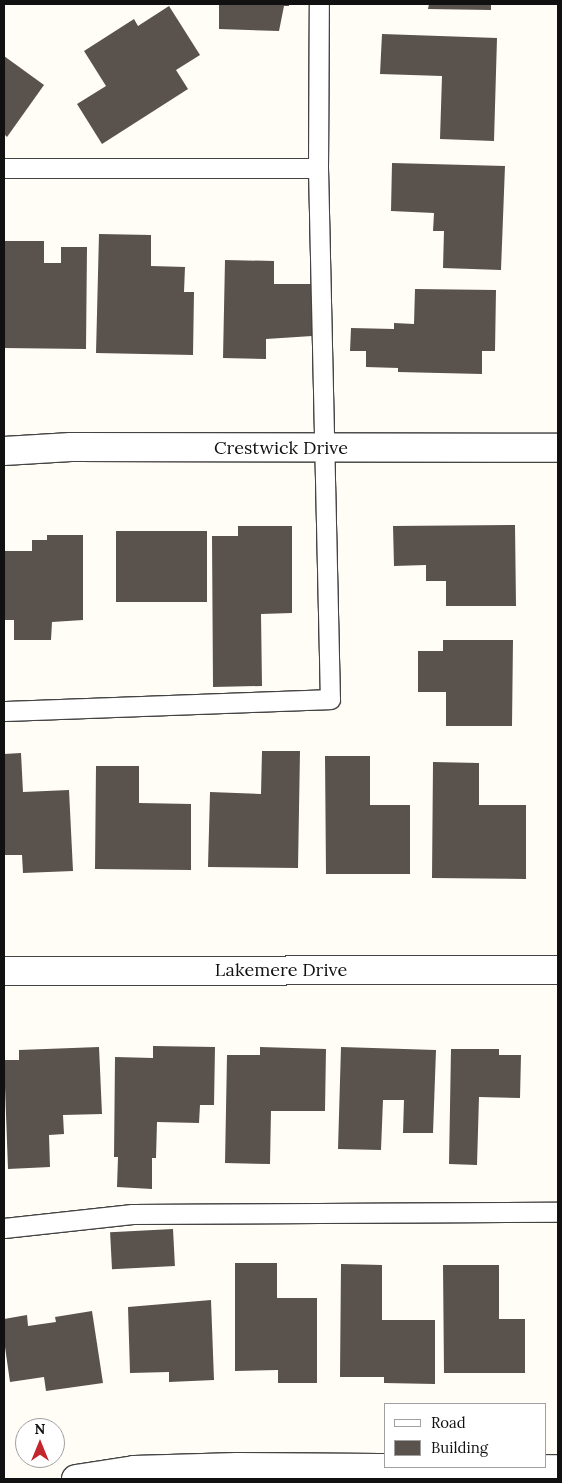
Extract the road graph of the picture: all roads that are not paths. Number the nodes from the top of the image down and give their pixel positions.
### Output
1 (319, 4) edge
2 (4, 168) edge
3 (318, 168) junction
4 (325, 448) junction
5 (558, 448) edge
6 (4, 450) edge
7 (4, 712) edge
8 (558, 970) edge
9 (4, 971) edge
10 (558, 1212) edge
11 (4, 1228) edge
12 (384, 1468) edge
13 (398, 1468) edge
14 (558, 1469) edge
15 (76, 1479) edge

1 - 3 lane
2 - 3 lane
3 - 4 lane
4 - 5 street, Crestwick Drive
4 - 6 street, Crestwick Drive
4 - 7 lane
8 - 9 street, Lakemere Drive
10 - 11 lane
12 - 15 street
13 - 14 street

